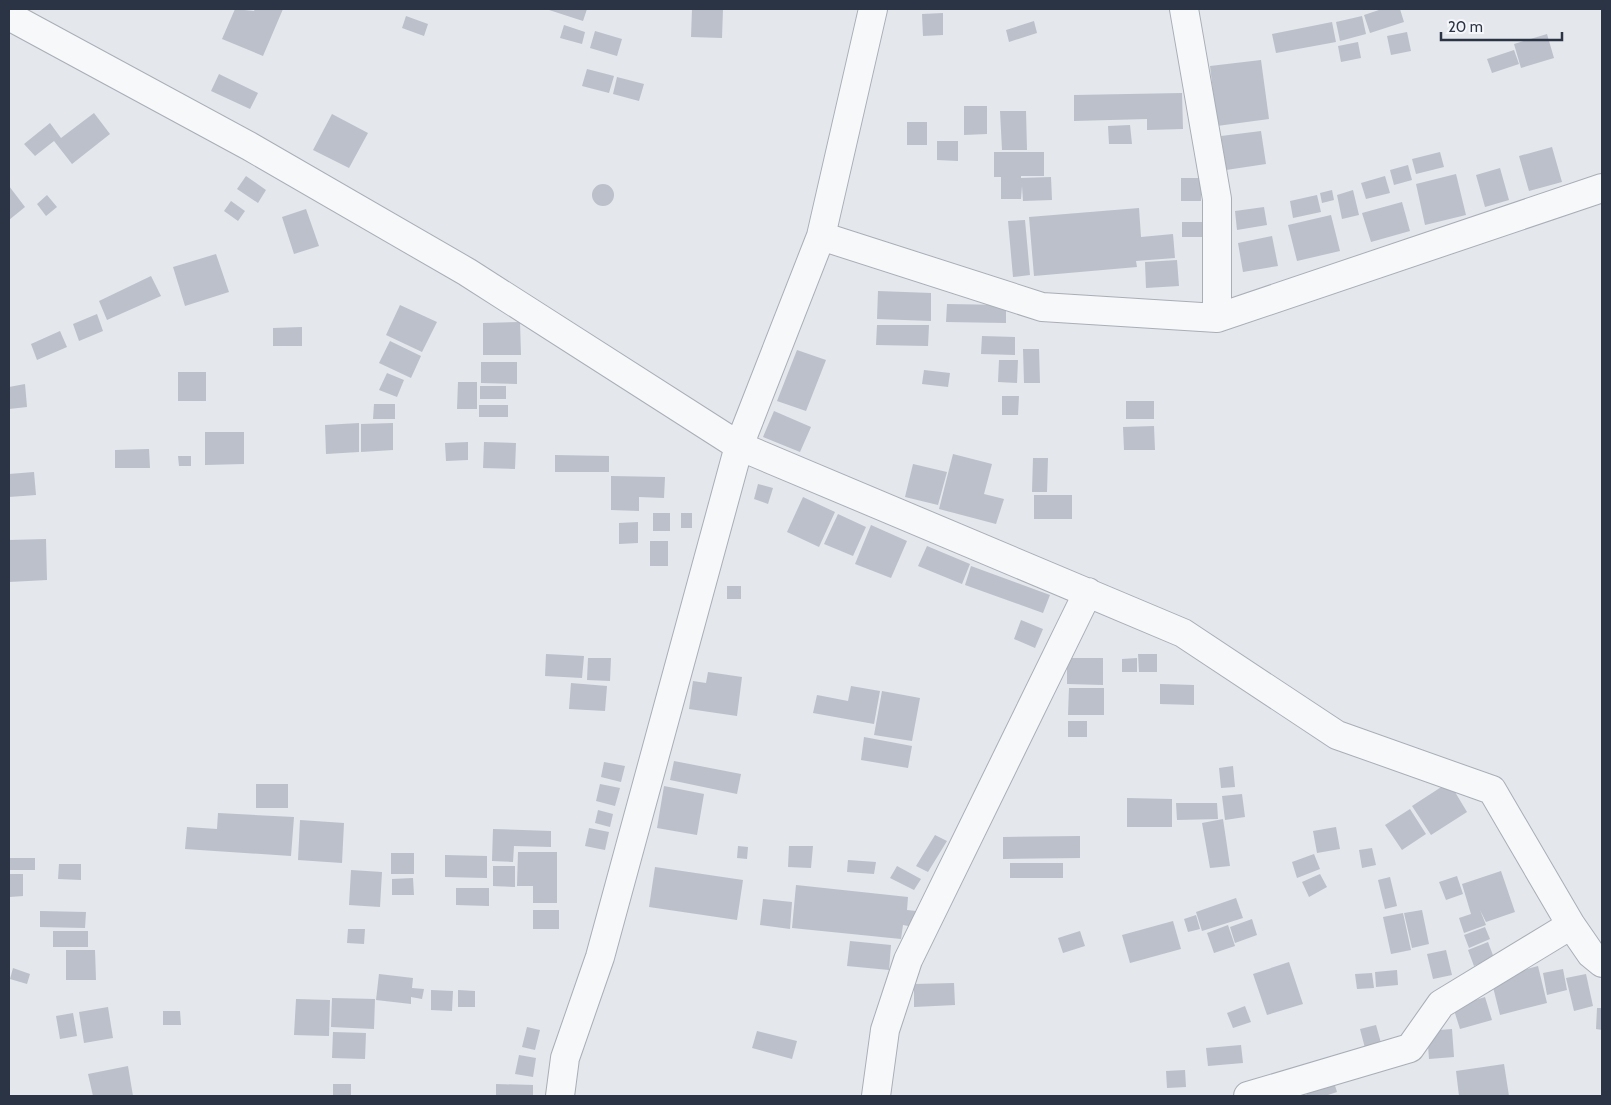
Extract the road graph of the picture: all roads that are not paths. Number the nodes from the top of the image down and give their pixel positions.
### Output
1 (873, 9) edge
2 (1184, 9) edge
3 (9, 16) edge
4 (1602, 188) edge
5 (821, 236) junction
6 (1217, 318) junction
7 (739, 446) junction
8 (1088, 592) junction
9 (1571, 925) junction
10 (1602, 963) edge
11 (560, 1096) edge
12 (876, 1096) edge
13 (1248, 1096) edge

1 - 5 street
2 - 6 street
3 - 7 street
4 - 6 street
5 - 6 street
5 - 7 street
7 - 8 street
7 - 11 street
8 - 9 street
8 - 12 street
9 - 10 street
9 - 13 street

